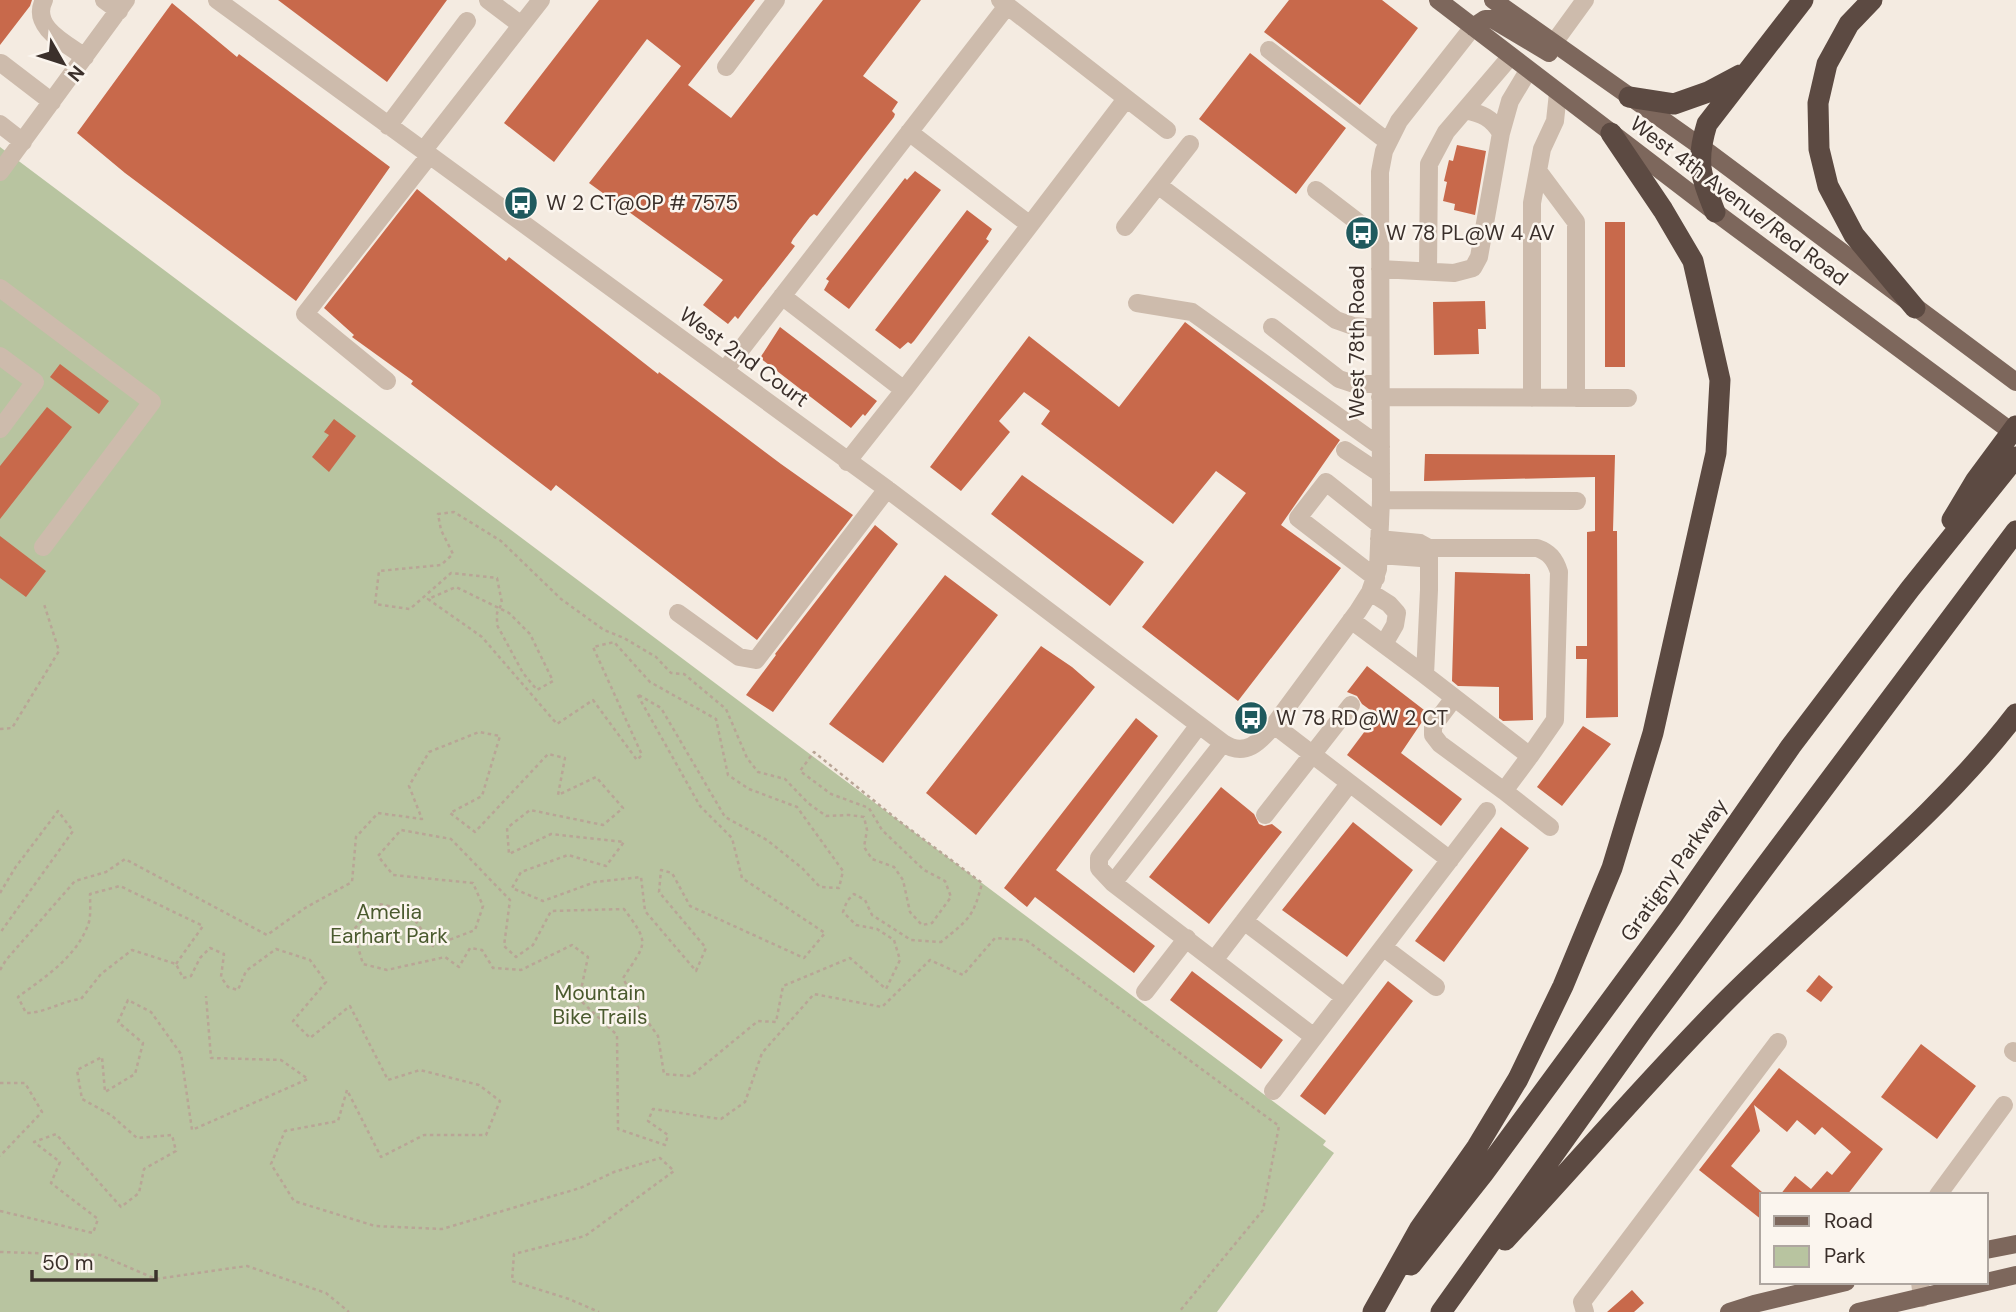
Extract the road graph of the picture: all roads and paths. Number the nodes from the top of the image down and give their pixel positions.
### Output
1 (44, 0) edge
2 (217, 0) edge
3 (488, 0) edge
4 (541, 0) edge
5 (776, 0) edge
6 (1438, 0) edge
7 (1585, 0) edge
8 (1803, 0) edge
9 (1872, 0) edge
10 (1004, 3) edge
11 (1503, 3) edge
12 (116, 4) edge
13 (467, 21) dead end
14 (522, 25) junction
15 (1473, 27) junction
16 (1553, 44) junction
17 (1269, 50) dead end
18 (1511, 56) junction
19 (85, 57) junction
20 (1, 62) edge
21 (726, 67) dead end
22 (1587, 67) junction
23 (1748, 70) junction
24 (1528, 71) junction
25 (1558, 93) junction
26 (1629, 97) junction
27 (1126, 99) junction
28 (52, 102) junction
29 (1465, 110) junction
30 (0, 124) edge
31 (388, 126) junction
32 (1167, 130) dead end
33 (909, 132) junction
34 (1501, 133) junction
35 (1611, 134) junction
36 (23, 142) junction
37 (1388, 142) junction
38 (1190, 144) dead end
39 (1700, 146) junction
40 (426, 154) junction
41 (1538, 171) junction
42 (0, 172) edge
43 (1158, 185) junction
44 (1316, 190) dead end
45 (1715, 212) junction
46 (1030, 225) junction
47 (1125, 227) dead end
48 (1379, 233) junction
49 (1380, 269) junction
50 (1428, 272) junction
51 (0, 288) edge
52 (782, 296) junction
53 (1138, 303) dead end
54 (1915, 308) junction
55 (1272, 327) dead end
56 (1380, 328) junction
57 (0, 356) edge
58 (725, 370) junction
59 (387, 381) dead end
60 (2016, 382) edge
61 (904, 390) junction
62 (1380, 391) junction
63 (1532, 398) junction
64 (1576, 398) junction
65 (1628, 398) dead end
66 (2016, 426) edge
67 (0, 429) edge
68 (2016, 435) edge
69 (1381, 447) junction
70 (1345, 450) dead end
71 (847, 462) junction
72 (2005, 462) edge
73 (1381, 474) junction
74 (887, 489) junction
75 (1381, 500) junction
76 (1577, 501) dead end
77 (2016, 531) edge
78 (43, 547) dead end
79 (1429, 548) junction
80 (1377, 558) junction
81 (44, 604) dead end
82 (678, 612) dead end
83 (1351, 620) junction
84 (1384, 644) junction
85 (1425, 675) junction
86 (1454, 698) junction
87 (1351, 705) dead end
88 (2016, 714) edge
89 (1199, 724) junction
90 (1274, 725) junction
91 (0, 729) edge
92 (1223, 743) junction
93 (1312, 755) junction
94 (1530, 756) junction
95 (1172, 759) junction
96 (1196, 777) junction
97 (1349, 784) junction
98 (1504, 791) junction
99 (1487, 811) dead end
100 (1265, 816) dead end
101 (1550, 827) dead end
102 (1450, 860) junction
103 (1113, 883) junction
104 (0, 893) edge
105 (1244, 921) junction
106 (0, 933) edge
107 (1188, 939) junction
108 (1383, 947) junction
109 (1215, 959) junction
110 (176, 964) junction
111 (0, 970) edge
112 (1436, 987) dead end
113 (1145, 992) dead end
114 (206, 996) dead end
115 (1344, 997) junction
116 (1314, 1037) junction
117 (1778, 1042) dead end
118 (0, 1083) edge
119 (1273, 1091) dead end
120 (2004, 1105) dead end
121 (0, 1156) edge
122 (1939, 1193) edge
123 (0, 1211) edge
124 (2016, 1244) edge
125 (1988, 1250) edge
126 (0, 1252) edge
127 (2016, 1275) edge
128 (1988, 1279) edge
129 (1838, 1284) edge
130 (1959, 1284) edge
131 (1921, 1290) edge
132 (1455, 1292) junction
133 (349, 1312) edge
134 (599, 1312) edge
135 (1179, 1312) edge
136 (1373, 1312) edge
137 (1441, 1312) edge
138 (1585, 1312) edge
139 (1730, 1312) edge
140 (1858, 1312) edge

1 - 19 street
2 - 31 street, West 2nd Court
3 - 14 street
4 - 14 street
5 - 21 street
6 - 15 main road, West 4th Avenue/Red Road
7 - 16 street
8 - 23 highway
9 - 54 highway
10 - 27 street
10 - 33 street
11 - 16 main road, West 4th Avenue/Red Road
12 - 19 street
13 - 31 street
14 - 40 street
15 - 18 main road, West 4th Avenue/Red Road
15 - 22 main road
15 - 37 street, West 78th Road
16 - 22 main road, West 4th Avenue/Red Road
17 - 37 street
18 - 24 main road, West 4th Avenue/Red Road
18 - 29 street
19 - 28 street
20 - 28 street
22 - 26 main road, West 4th Avenue/Red Road
23 - 26 highway
23 - 39 highway
24 - 25 main road, West 4th Avenue/Red Road
24 - 34 street
25 - 35 main road, West 4th Avenue/Red Road
25 - 41 street
26 - 39 main road, West 4th Avenue/Red Road
27 - 32 street
27 - 46 street
28 - 36 street
29 - 34 street
29 - 50 street
30 - 36 street
31 - 40 street, West 2nd Court
33 - 46 street
33 - 52 street
34 - 50 street
35 - 45 main road, West 4th Avenue/Red Road
35 - 136 highway
36 - 42 street
37 - 48 street, West 78th Road
38 - 43 street
39 - 45 highway
39 - 54 main road, West 4th Avenue/Red Road
40 - 58 street, West 2nd Court
40 - 59 street
41 - 63 street
41 - 64 street
43 - 47 street
43 - 56 street
44 - 48 street
45 - 68 main road, West 4th Avenue/Red Road
46 - 61 street
48 - 49 street, West 78th Road
49 - 50 street
49 - 56 street, West 78th Road
51 - 78 street
52 - 58 street
52 - 61 street
53 - 69 street
54 - 60 main road, West 4th Avenue/Red Road
55 - 62 street
56 - 62 street, West 78th Road
57 - 67 street
58 - 71 street, West 2nd Court
61 - 71 street
62 - 63 street
62 - 69 street, West 78th Road
63 - 64 street
64 - 65 street
66 - 72 highway, Gratigny Parkway
69 - 73 street, West 78th Road
70 - 73 street
71 - 74 street, West 2nd Court
72 - 136 highway, Gratigny Parkway
73 - 75 street, West 78th Road
74 - 82 street
74 - 89 street, West 2nd Court
75 - 76 street
75 - 80 street, West 78th Road
77 - 132 highway
79 - 80 street
79 - 85 street
79 - 94 street
80 - 83 street
80 - 84 street
81 - 91 path
83 - 84 street
83 - 90 street
84 - 85 street
85 - 86 street
86 - 94 street
86 - 98 street
87 - 93 street
88 - 132 highway
89 - 92 street, West 2nd Court
89 - 95 street
90 - 92 street, West 2nd Court
90 - 93 street
92 - 96 street
93 - 97 street
93 - 100 street
94 - 98 street
95 - 96 street
95 - 103 street
96 - 103 street
97 - 102 street
97 - 105 street
98 - 101 street
99 - 102 street
102 - 108 street
103 - 107 street
104 - 106 path
105 - 109 street
105 - 115 street
107 - 109 street
107 - 113 street
108 - 112 street
108 - 115 street
109 - 116 street
110 - 110 path
110 - 134 path
111 - 135 path
114 - 123 path
115 - 116 street
116 - 119 street
117 - 138 street
118 - 121 path
120 - 122 street
124 - 125 main road
126 - 133 path
127 - 128 main road
129 - 139 main road
130 - 131 main road
131 - 140 main road
132 - 137 highway

